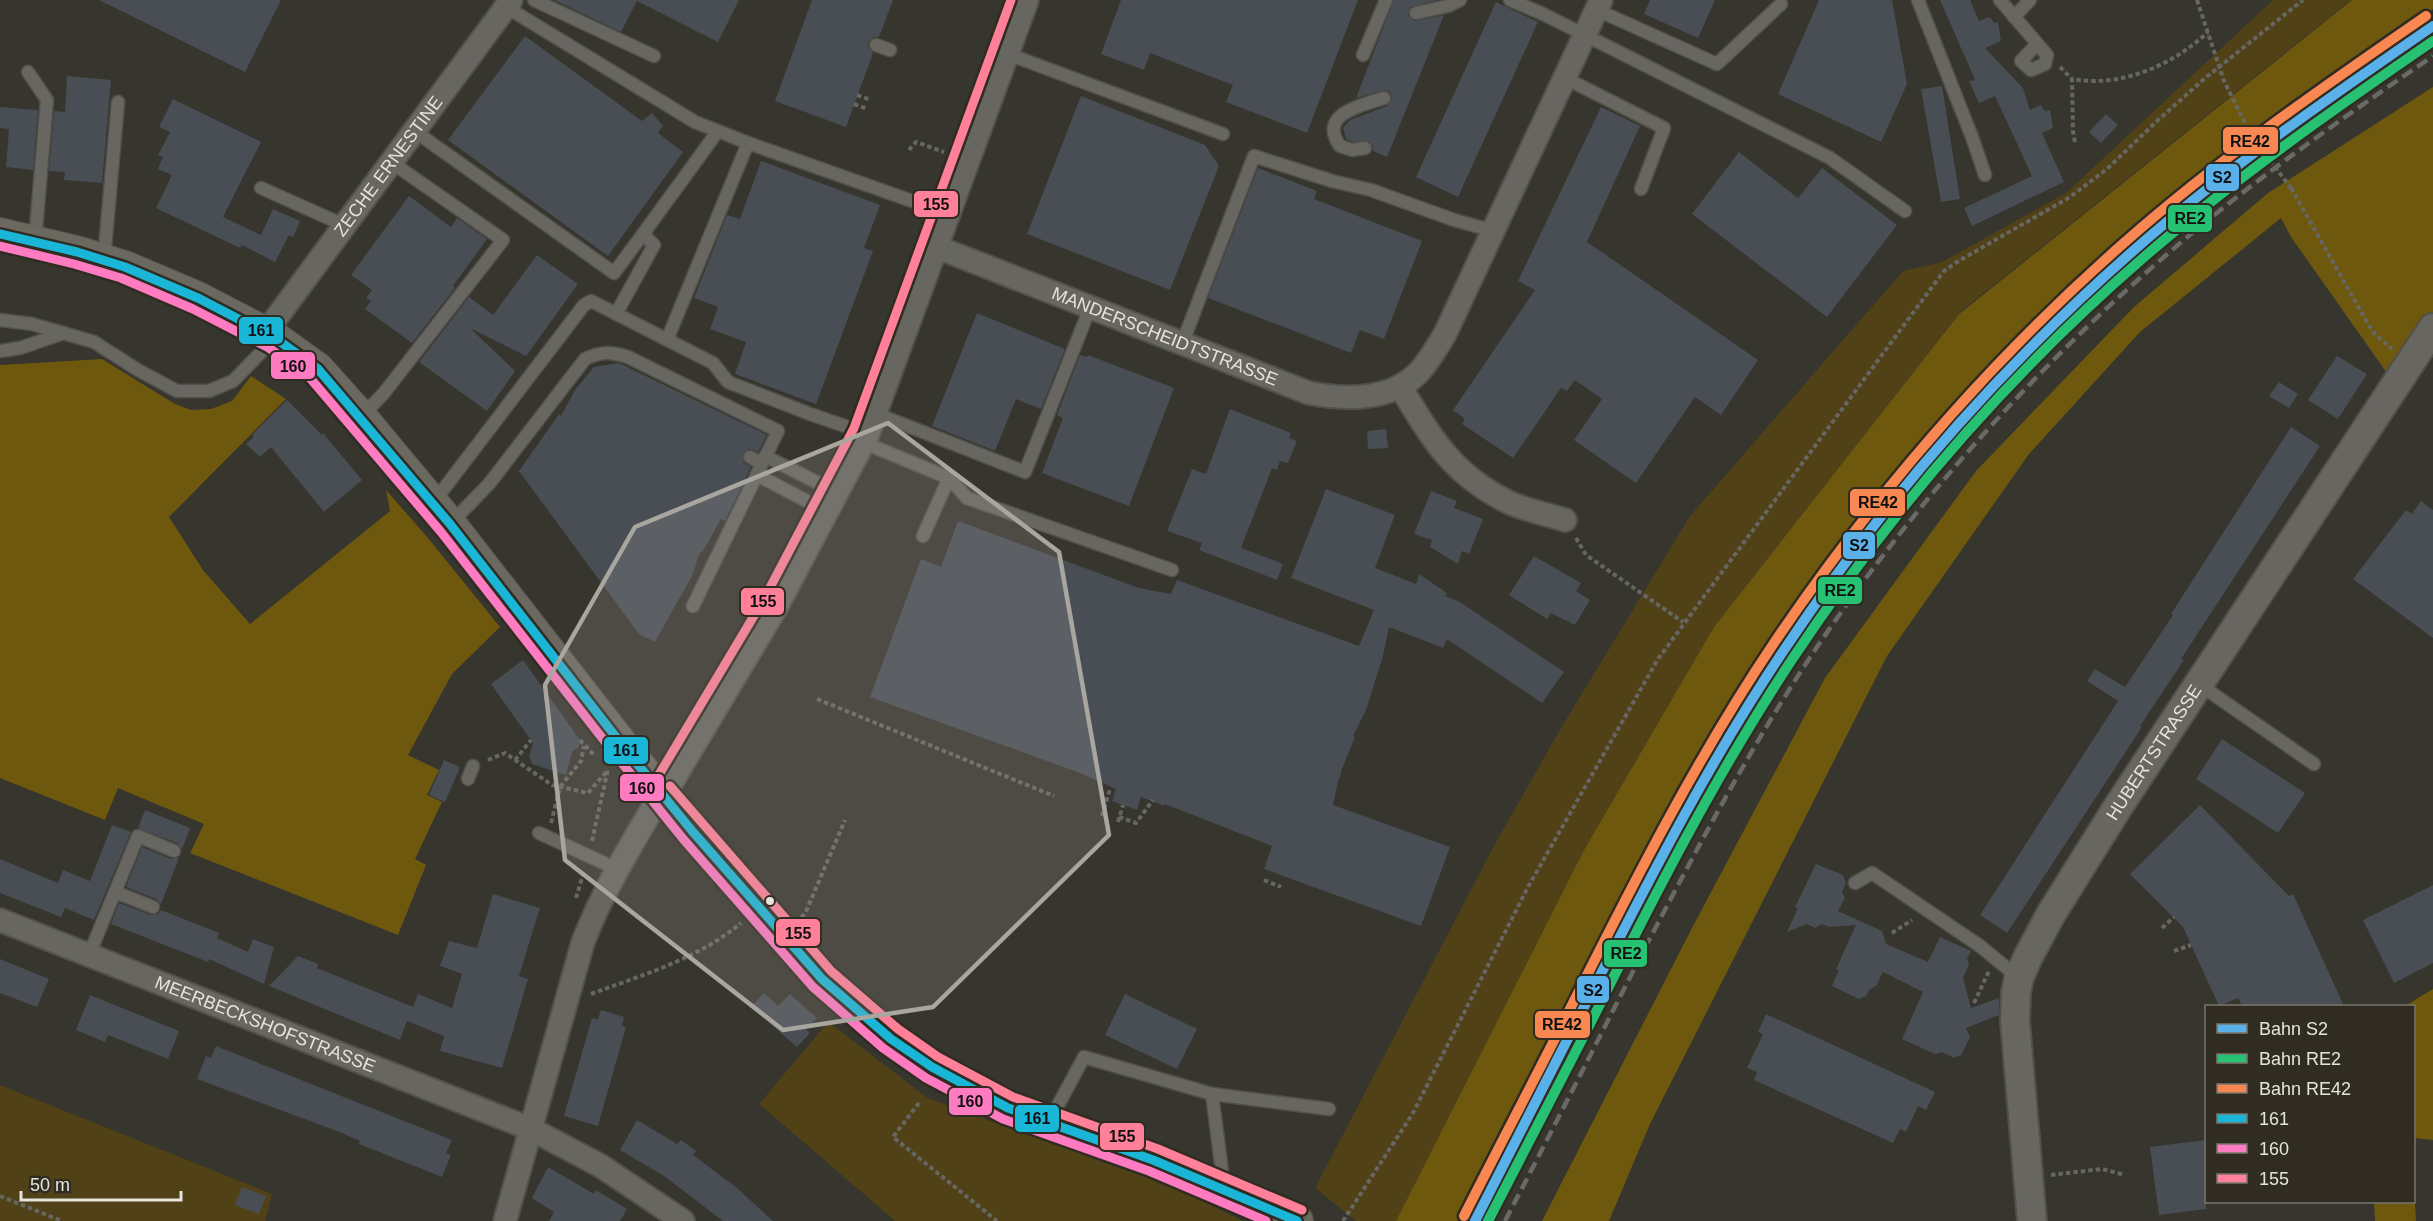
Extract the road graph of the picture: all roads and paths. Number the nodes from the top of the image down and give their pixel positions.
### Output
1 (534, 0) edge
2 (1024, 0) edge
3 (1386, 0) edge
4 (1460, 0) edge
5 (1510, 0) edge
6 (1918, 0) edge
7 (2000, 0) edge
8 (2030, 0) edge
9 (2197, 0) edge
10 (2303, 0) edge
11 (508, 3) edge
12 (1780, 4) dead end
13 (1599, 5) edge
14 (1416, 14) dead end
15 (2014, 17) junction
16 (2208, 32) junction
17 (1585, 35) junction
18 (2037, 44) dead end
19 (876, 45) dead end
20 (890, 50) dead end
21 (1004, 52) junction
22 (1363, 55) dead end
23 (654, 56) dead end
24 (2219, 69) junction
25 (28, 72) dead end
26 (1565, 78) junction
27 (858, 95) dead end
28 (1384, 98) dead end
29 (871, 100) dead end
30 (118, 102) dead end
31 (854, 104) dead end
32 (868, 109) dead end
33 (413, 130) junction
34 (718, 131) junction
35 (1223, 134) dead end
36 (2075, 142) dead end
37 (748, 143) junction
38 (1365, 148) dead end
39 (909, 150) dead end
40 (965, 160) junction
41 (391, 162) junction
42 (1985, 175) dead end
43 (261, 188) dead end
44 (1641, 189) dead end
45 (1905, 211) dead end
46 (946, 213) junction
47 (344, 225) junction
48 (1494, 231) junction
49 (0, 234) edge
50 (643, 234) junction
51 (35, 241) junction
52 (934, 246) junction
53 (104, 260) junction
54 (1090, 308) junction
55 (616, 314) junction
56 (0, 320) edge
57 (2433, 328) edge
58 (64, 333) junction
59 (270, 335) junction
60 (667, 340) junction
61 (1182, 344) junction
62 (0, 351) edge
63 (2411, 361) junction
64 (1400, 386) junction
65 (362, 417) junction
66 (866, 429) junction
67 (757, 466) junction
68 (741, 474) dead end
69 (949, 478) junction
70 (829, 501) junction
71 (442, 513) junction
72 (1565, 520) joint
73 (923, 536) dead end
74 (1172, 570) dead end
75 (693, 606) dead end
76 (1683, 622) junction
77 (2200, 685) junction
78 (817, 699) dead end
79 (531, 740) dead end
80 (580, 740) dead end
81 (626, 750) junction
82 (515, 760) junction
83 (2314, 764) dead end
84 (473, 766) joint
85 (468, 778) dead end
86 (560, 787) junction
87 (1114, 793) dead end
88 (661, 794) junction
89 (1054, 796) dead end
90 (1153, 800) dead end
91 (1124, 805) dead end
92 (1102, 816) dead end
93 (845, 820) dead end
94 (544, 835) joint
95 (174, 851) dead end
96 (617, 869) junction
97 (1264, 880) dead end
98 (1855, 883) dead end
99 (1281, 887) dead end
100 (115, 892) junction
101 (153, 907) dead end
102 (759, 907) junction
103 (1927, 910) junction
104 (2174, 917) dead end
105 (0, 920) edge
106 (2162, 928) dead end
107 (1892, 933) dead end
108 (782, 934) junction
109 (2191, 945) dead end
110 (2175, 951) dead end
111 (89, 955) junction
112 (1994, 959) junction
113 (2019, 978) junction
114 (565, 1003) junction
115 (1974, 1003) dead end
116 (1212, 1094) junction
117 (919, 1103) dead end
118 (1329, 1109) dead end
119 (1049, 1123) junction
120 (531, 1129) junction
121 (2059, 1174) dead end
122 (2125, 1175) dead end
123 (1225, 1191) junction
124 (0, 1196) edge
125 (62, 1221) edge
126 (505, 1221) edge
127 (683, 1221) edge
128 (997, 1221) edge
129 (1297, 1221) edge
130 (1343, 1221) edge
131 (2032, 1221) edge

1 - 23 lane
2 - 21 street
3 - 22 lane
4 - 14 lane
5 - 17 lane
6 - 42 lane
7 - 15 lane
8 - 15 lane
9 - 16 path
10 - 24 path
11 - 33 street, ZECHE ERNESTINE
11 - 34 lane
12 - 13 lane
13 - 17 street, MANDERSCHEIDTSTRASSE
15 - 18 lane
16 - 24 path
16 - 36 path
17 - 26 street, MANDERSCHEIDTSTRASSE
17 - 45 lane
19 - 20 lane
21 - 35 lane
21 - 40 street
24 - 63 path, bridge
24 - 76 path
25 - 51 lane
26 - 44 lane
26 - 48 street, MANDERSCHEIDTSTRASSE
27 - 29 path
28 - 38 lane
30 - 53 lane
31 - 32 path
33 - 41 street, ZECHE ERNESTINE
33 - 50 lane
34 - 37 lane
34 - 50 lane
37 - 46 lane
37 - 60 lane
39 - 40 path
40 - 46 street
41 - 47 street, ZECHE ERNESTINE
41 - 65 lane
43 - 47 lane
46 - 52 street
47 - 59 street, ZECHE ERNESTINE
48 - 61 lane
48 - 64 street, MANDERSCHEIDTSTRASSE
49 - 51 main road
50 - 55 lane
51 - 53 main road
52 - 54 street, MANDERSCHEIDTSTRASSE
52 - 66 street
53 - 59 main road
54 - 61 street, MANDERSCHEIDTSTRASSE
54 - 66 lane
55 - 60 lane
55 - 71 lane
56 - 58 lane
57 - 63 street, HUBERTSTRASSE
58 - 59 lane
58 - 62 lane
59 - 65 main road
60 - 66 lane
61 - 64 street, MANDERSCHEIDTSTRASSE
63 - 77 street, HUBERTSTRASSE
64 - 72 street
65 - 71 main road
66 - 69 lane
66 - 70 street
67 - 68 lane
67 - 70 lane
67 - 70 lane
67 - 71 lane
67 - 75 lane
69 - 73 lane
69 - 74 lane
70 - 88 street
71 - 81 main road
72 - 76 path
76 - 130 path
77 - 83 lane
77 - 113 street, HUBERTSTRASSE
78 - 89 path
79 - 82 path
80 - 86 path
81 - 86 path
81 - 88 main road
82 - 84 path
82 - 86 path
84 - 85 lane
86 - 94 path
87 - 92 path
88 - 96 street
88 - 102 main road
90 - 91 path
93 - 108 path
94 - 96 lane
95 - 100 lane
96 - 114 street
97 - 99 path
98 - 103 lane
100 - 101 lane
100 - 111 lane
102 - 108 main road
102 - 114 path
103 - 107 path
103 - 112 lane
104 - 106 path
105 - 111 street, MEERBECKSHOFSTRASSE
108 - 119 main road
109 - 110 path
111 - 120 street, MEERBECKSHOFSTRASSE
112 - 113 lane
112 - 115 path
113 - 131 street, HUBERTSTRASSE
114 - 120 street
116 - 118 lane
116 - 119 lane
116 - 123 lane
117 - 128 path
119 - 123 main road
120 - 126 street
120 - 127 street, MEERBECKSHOFSTRASSE
121 - 122 path
123 - 129 main road
124 - 125 path

